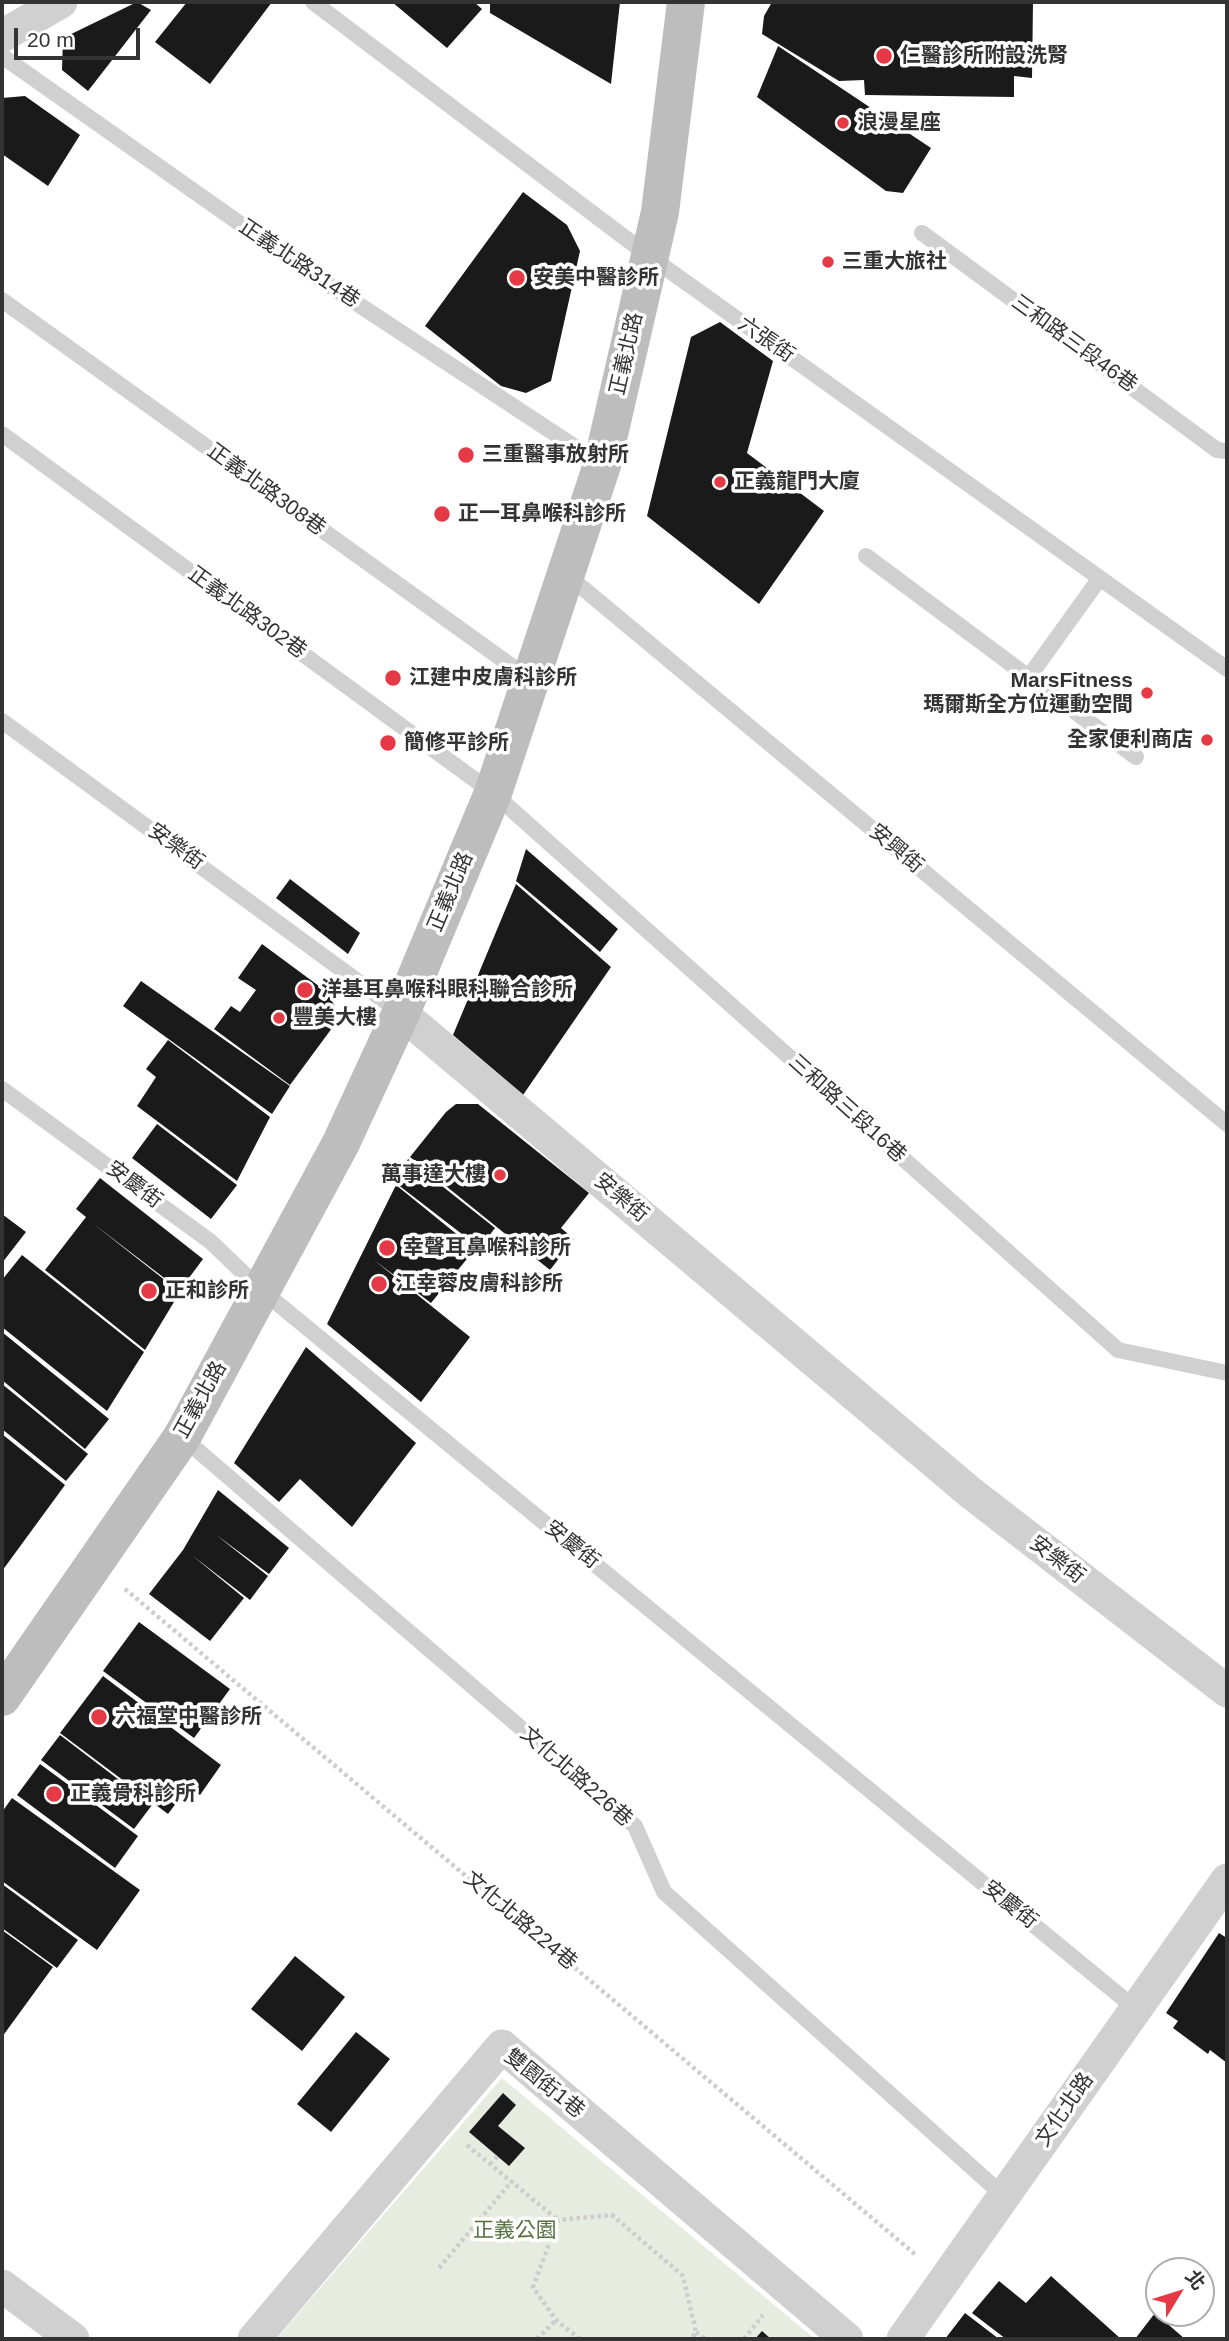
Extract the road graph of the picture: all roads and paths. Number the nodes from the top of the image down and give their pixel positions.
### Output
1 (61, 2) edge
2 (313, 2) edge
3 (686, 2) edge
4 (2, 36) edge
5 (2, 56) edge
6 (922, 233) dead end
7 (649, 256) junction
8 (2, 300) edge
9 (2, 433) edge
10 (1227, 451) edge
11 (602, 465) junction
12 (866, 556) dead end
13 (565, 573) junction
14 (1100, 578) junction
15 (1227, 669) edge
16 (1028, 678) junction
17 (531, 680) junction
18 (2, 721) edge
19 (1136, 757) dead end
20 (493, 793) junction
21 (401, 1013) junction
22 (2, 1088) edge
23 (1227, 1124) edge
24 (260, 1289) junction
25 (1227, 1373) edge
26 (181, 1437) junction
27 (94, 1563) junction
28 (5, 1686) edge
29 (1227, 1690) edge
30 (1227, 1880) edge
31 (1136, 2009) junction
32 (439, 2121) junction
33 (498, 2156) dead end
34 (490, 2164) junction
35 (512, 2181) junction
36 (1004, 2196) junction
37 (558, 2220) junction
38 (439, 2268) dead end
39 (945, 2280) junction
40 (2, 2286) edge
41 (556, 2320) junction
42 (696, 2332) junction
43 (73, 2339) edge
44 (254, 2339) edge
45 (537, 2339) edge
46 (580, 2339) edge
47 (691, 2339) edge
48 (705, 2339) edge
49 (847, 2339) edge
50 (903, 2339) edge

1 - 4 street
2 - 7 lane, 六張街
3 - 7 street, 正義北路
5 - 11 lane, 正義北路314巷
6 - 10 lane, 三和路三段46巷
7 - 11 street, 正義北路
7 - 14 lane, 六張街
8 - 17 lane, 正義北路308巷
9 - 20 lane, 正義北路302巷
11 - 13 street, 正義北路
12 - 16 lane
13 - 17 street, 正義北路
13 - 23 lane, 安興街
14 - 15 lane, 六張街
14 - 16 lane
16 - 19 lane
17 - 20 street, 正義北路
18 - 21 lane, 安樂街
20 - 21 street, 正義北路
20 - 25 lane, 三和路三段16巷
21 - 24 street, 正義北路
21 - 29 street, 安樂街
22 - 24 lane, 安慶街
24 - 26 street, 正義北路
24 - 31 lane, 安慶街
26 - 27 street, 正義北路
26 - 36 lane, 文化北路226巷
27 - 28 street, 正義北路
27 - 39 path, 文化北路224巷
30 - 31 street, 文化北路
31 - 36 street, 文化北路
32 - 34 path
32 - 44 street, 雙園街1巷
32 - 49 street, 雙園街1巷
33 - 34 path
34 - 35 path
35 - 37 path
35 - 38 path
36 - 39 street, 文化北路
37 - 41 path
37 - 42 path
39 - 50 street, 文化北路
40 - 43 street
41 - 45 path
41 - 46 path
42 - 47 path
42 - 48 path

